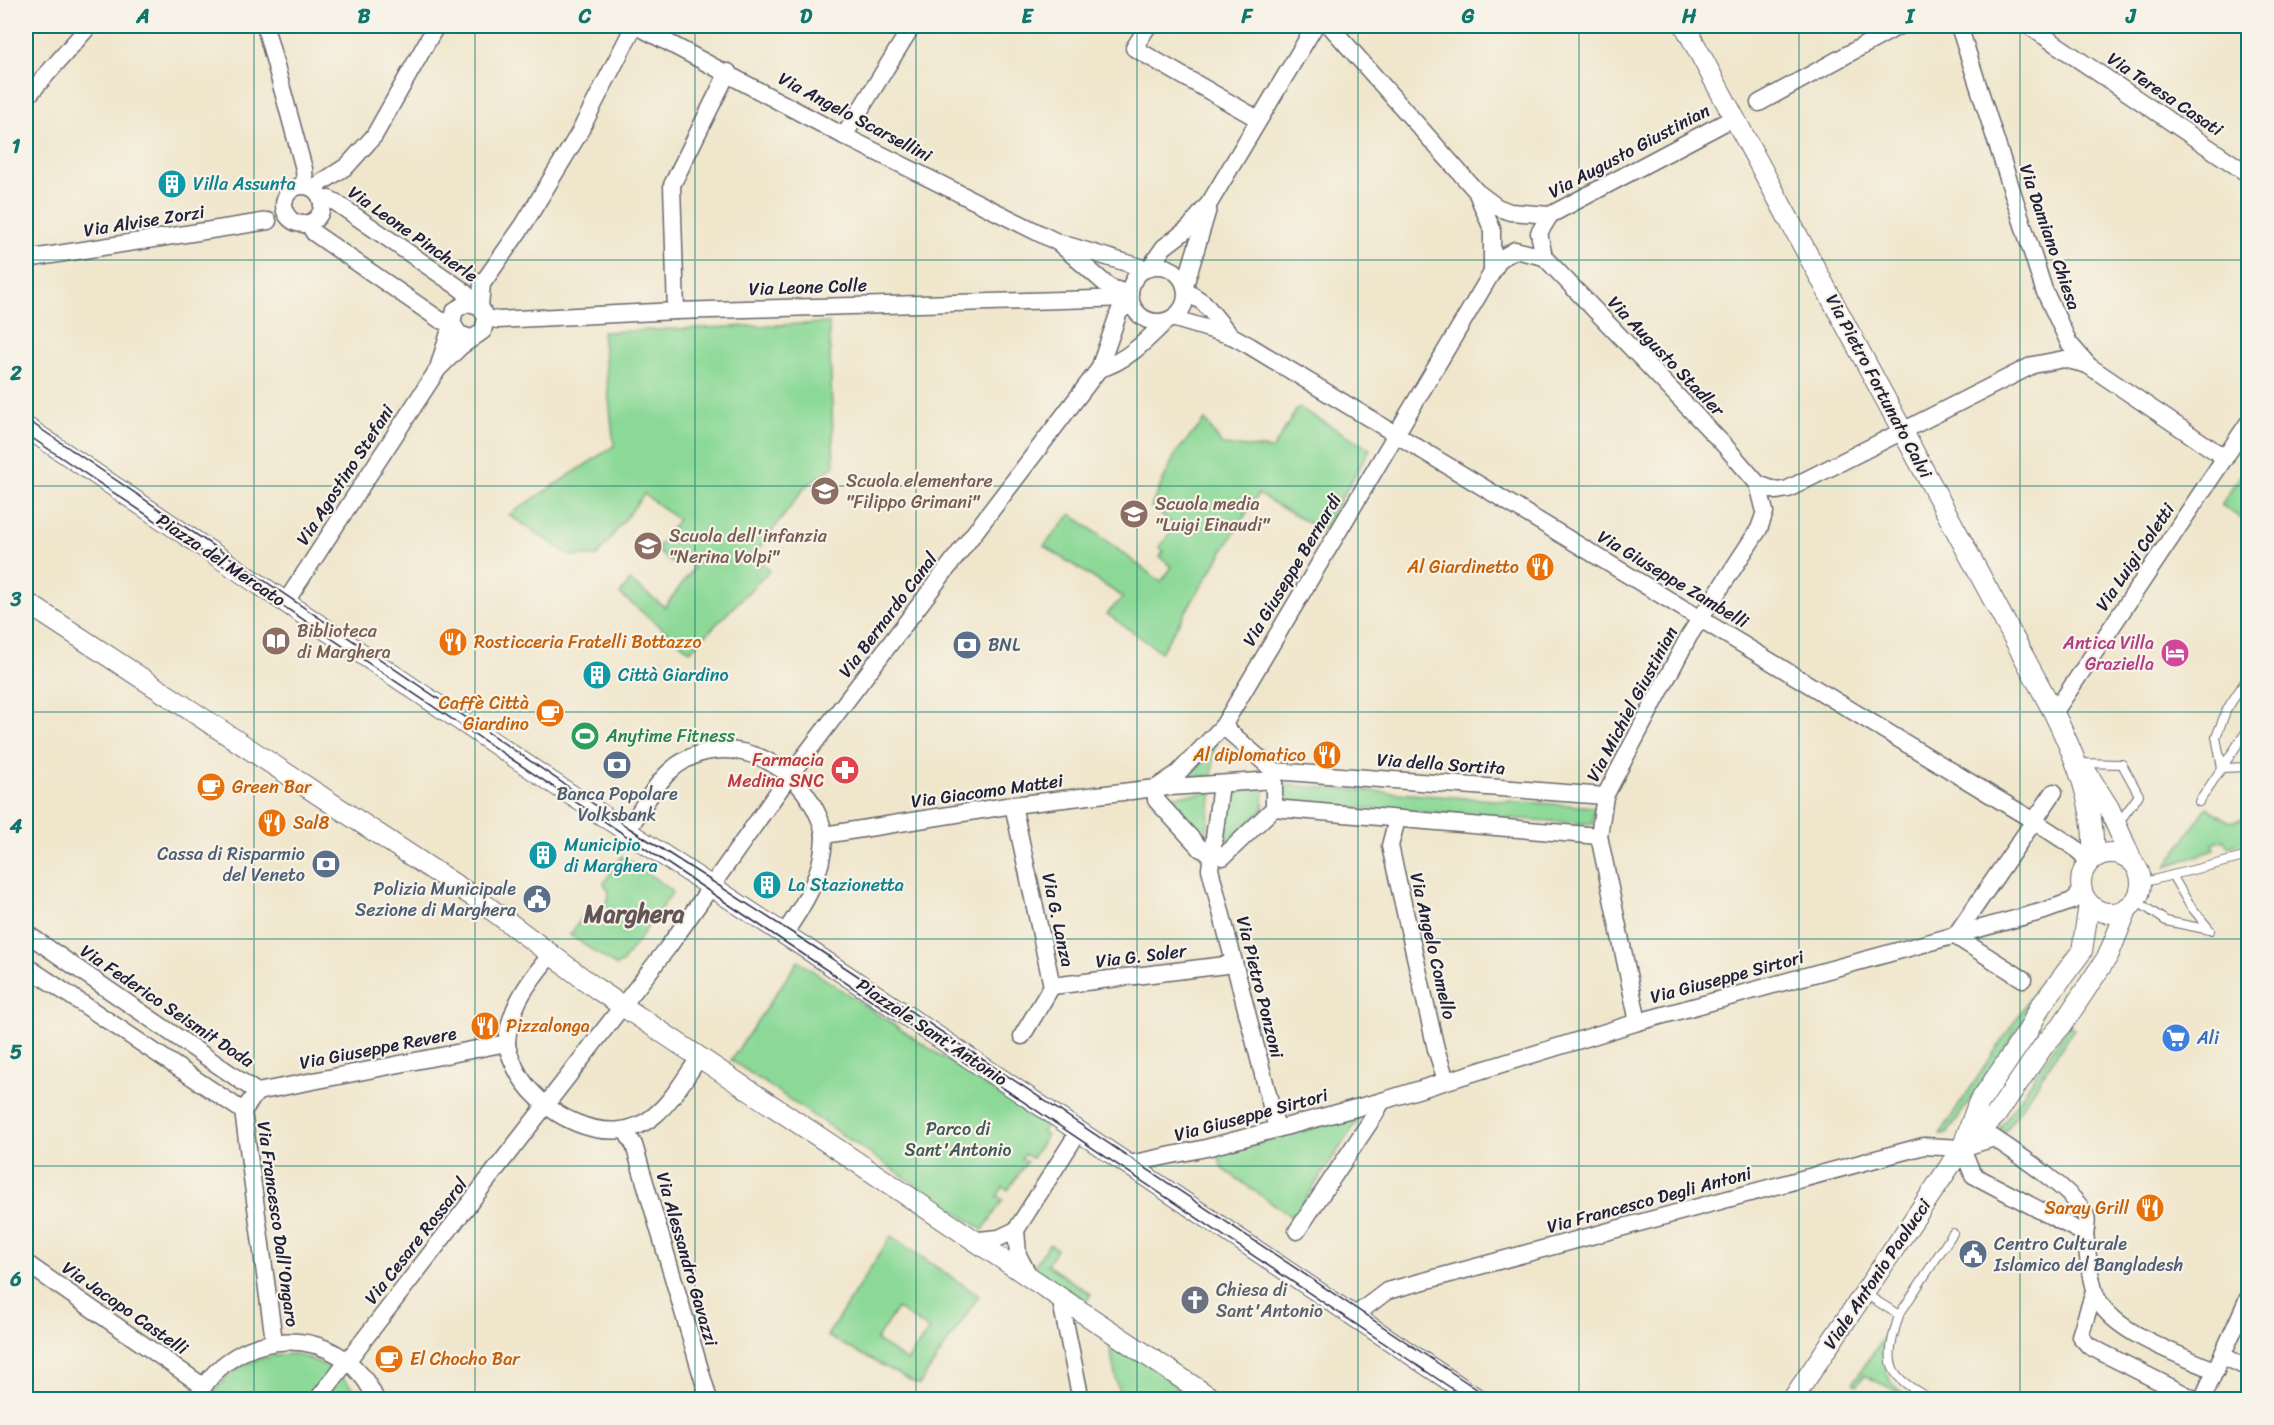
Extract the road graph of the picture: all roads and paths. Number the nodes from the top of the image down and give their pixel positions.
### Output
1 (89, 26) edge
2 (265, 26) edge
3 (436, 26) edge
4 (635, 26) edge
5 (912, 26) edge
6 (1148, 26) edge
7 (1315, 26) edge
8 (1330, 26) edge
9 (1685, 26) edge
10 (1899, 26) edge
11 (1959, 26) edge
12 (2029, 26) edge
13 (729, 72) junction
14 (26, 98) edge
15 (1759, 103) dead end
16 (1733, 118) junction
17 (1258, 119) junction
18 (844, 136) junction
19 (2248, 174) edge
20 (313, 191) junction
21 (1476, 191) junction
22 (287, 196) junction
23 (1210, 202) junction
24 (1550, 215) junction
25 (268, 220) junction
26 (301, 222) junction
27 (1057, 242) junction
28 (1544, 257) junction
29 (26, 260) edge
30 (1148, 268) junction
31 (1492, 272) junction
32 (1185, 288) junction
33 (1131, 298) junction
34 (676, 311) junction
35 (483, 312) junction
36 (1169, 319) junction
37 (452, 323) junction
38 (1232, 336) junction
39 (471, 338) junction
40 (2089, 366) junction
41 (438, 369) junction
42 (1099, 369) junction
43 (2248, 423) edge
44 (26, 427) edge
45 (1902, 429) junction
46 (1396, 434) junction
47 (2225, 458) junction
48 (1758, 484) junction
49 (26, 602) edge
50 (285, 603) junction
51 (1701, 619) junction
52 (2248, 677) edge
53 (2054, 713) junction
54 (1223, 726) junction
55 (2248, 729) edge
56 (2076, 756) junction
57 (2248, 767) edge
58 (2222, 768) junction
59 (790, 775) junction
60 (1274, 776) junction
61 (1221, 784) junction
62 (1156, 788) junction
63 (2054, 792) dead end
64 (1605, 796) junction
65 (2199, 802) dead end
66 (1013, 805) junction
67 (1274, 808) junction
68 (1397, 819) junction
69 (2034, 820) junction
70 (2116, 825) junction
71 (627, 832) junction
72 (824, 835) junction
73 (1599, 836) junction
74 (1212, 855) junction
75 (2248, 856) edge
76 (2091, 859) junction
77 (2132, 861) junction
78 (2172, 875) junction
79 (712, 886) junction
80 (2135, 897) junction
81 (2085, 898) junction
82 (26, 933) edge
83 (784, 934) junction
84 (1955, 936) junction
85 (552, 953) junction
86 (1234, 964) junction
87 (26, 966) edge
88 (2023, 979) dead end
89 (1052, 986) junction
90 (623, 1005) junction
91 (1638, 1022) junction
92 (1022, 1036) dead end
93 (507, 1043) junction
94 (700, 1057) junction
95 (1446, 1080) junction
96 (258, 1092) junction
97 (1382, 1101) junction
98 (546, 1106) junction
99 (243, 1111) junction
100 (1277, 1129) junction
101 (625, 1130) junction
102 (1079, 1131) junction
103 (1962, 1148) junction
104 (1129, 1164) junction
105 (1016, 1230) junction
106 (1297, 1231) dead end
107 (1953, 1233) dead end
108 (2085, 1234) junction
109 (979, 1240) junction
110 (27, 1266) edge
111 (1026, 1272) junction
112 (2094, 1292) junction
113 (1864, 1293) junction
114 (1059, 1297) junction
115 (2248, 1298) edge
116 (1899, 1315) junction
117 (1354, 1316) junction
118 (274, 1341) junction
119 (347, 1361) junction
120 (2219, 1363) junction
121 (2248, 1368) edge
122 (199, 1393) edge
123 (1192, 1394) edge
124 (317, 1400) edge
125 (376, 1400) edge
126 (709, 1400) edge
127 (1081, 1400) edge
128 (1214, 1400) edge
129 (1479, 1400) edge
130 (1792, 1400) edge
131 (1934, 1400) edge
132 (2196, 1400) edge
133 (2202, 1400) edge

1 - 14 street
2 - 20 street
3 - 20 street
4 - 13 street, Via Angelo Scarsellini
4 - 35 street
5 - 18 street
6 - 17 street
7 - 17 street
8 - 21 street
9 - 16 street, Via Pietro Fortunato Calvi
10 - 15 street
11 - 40 street, Via Damiano Chiesa
12 - 19 street, Via Teresa Casati
13 - 18 street, Via Angelo Scarsellini
13 - 34 street
16 - 24 street, Via Augusto Giustinian
16 - 45 street, Via Pietro Fortunato Calvi
17 - 23 street
18 - 27 street, Via Angelo Scarsellini
20 - 22 street
20 - 26 street
20 - 35 street, Via Leone Pincherle
21 - 24 street, Via Augusto Giustinian
21 - 31 street
22 - 25 street
22 - 26 street
23 - 30 street
23 - 32 street
24 - 28 street
25 - 26 street, Via Alvise Zorzi
25 - 29 street, Via Alvise Zorzi
26 - 37 street
27 - 30 street, Via Angelo Scarsellini
27 - 33 street, Via Angelo Scarsellini
28 - 31 street
28 - 48 street, Via Augusto Stadler
30 - 32 street
30 - 33 street
31 - 46 street
32 - 36 street
32 - 38 street, Via Giuseppe Zambelli
33 - 34 street, Via Leone Colle
33 - 36 street
33 - 42 street, Via Bernardo Canal
34 - 35 street, Via Leone Colle
35 - 37 street
35 - 39 street
36 - 38 street, Via Giuseppe Zambelli
36 - 42 street, Via Bernardo Canal
37 - 39 street
37 - 41 street, Via Agostino Stefani
38 - 46 street, Via Giuseppe Zambelli
39 - 41 street, Via Agostino Stefani
40 - 45 street
40 - 47 street, Via Damiano Chiesa
41 - 50 street, Via Agostino Stefani
42 - 59 street, Via Bernardo Canal
43 - 47 street, Via Luigi Coletti
44 - 50 street, Piazza del Mercato
45 - 48 street
45 - 53 street, Via Pietro Fortunato Calvi
46 - 51 street, Via Giuseppe Zambelli
46 - 54 street, Via Giuseppe Bernardi
47 - 53 street, Via Luigi Coletti
48 - 51 street, Via Michiel Giustinian
49 - 85 street
50 - 71 street, Piazza del Mercato
51 - 64 street, Via Michiel Giustinian
51 - 69 street, Via Giuseppe Zambelli
52 - 58 lane
53 - 56 street, Via Pietro Fortunato Calvi
54 - 60 street
54 - 62 street, Via Giuseppe Bernardi
55 - 58 lane
56 - 70 street, Via Pietro Fortunato Calvi
56 - 70 lane
56 - 76 street, Via Pietro Fortunato Calvi
57 - 58 lane
58 - 65 lane
59 - 71 street
59 - 72 street
59 - 79 street, Via Bernardo Canal
60 - 61 street, Via della Sortita
60 - 64 street, Via della Sortita
60 - 67 street
61 - 62 street, Via Giacomo Mattei
61 - 74 street, Via Pietro Ponzoni
62 - 66 street, Via Giacomo Mattei
62 - 74 street
63 - 69 street
64 - 73 street, Via Michiel Giustinian
66 - 72 street, Via Giacomo Mattei
66 - 89 street, Via G. Lanza
67 - 68 street
67 - 74 street
68 - 73 street
68 - 95 street, Via Angelo Comello
69 - 76 street, Via Giuseppe Zambelli
69 - 84 street
70 - 77 street, Via Pietro Fortunato Calvi
71 - 79 street, Piazza del Mercato
72 - 83 street
73 - 91 street, Via Michiel Giustinian
74 - 86 street, Via Pietro Ponzoni
75 - 78 lane
76 - 77 street
76 - 81 street
77 - 80 street
78 - 80 lane
78 - 80 lane
79 - 83 street, Piazzale Sant'Antonio
79 - 90 street, Via Bernardo Canal
80 - 81 street
80 - 103 street, Viale Antonio Paolucci
81 - 84 street, Via Giuseppe Sirtori
81 - 103 street, Viale Antonio Paolucci
82 - 96 street, Via Federico Seismit Doda
83 - 102 street, Piazzale Sant'Antonio
84 - 88 street
84 - 91 street, Via Giuseppe Sirtori
85 - 90 street
85 - 93 street
86 - 89 street, Via G. Soler
86 - 100 street, Via Pietro Ponzoni
87 - 99 street
89 - 92 street, Via G. Lanza
90 - 94 street
90 - 98 street, Via Cesare Rossarol
91 - 95 street, Via Giuseppe Sirtori
93 - 96 street, Via Giuseppe Revere
93 - 98 street
94 - 101 street
94 - 109 street
95 - 97 street, Via Giuseppe Sirtori
96 - 99 street, Via Federico Seismit Doda
97 - 100 street, Via Giuseppe Sirtori
97 - 106 street
98 - 101 street
98 - 119 street, Via Cesare Rossarol
99 - 118 street, Via Francesco Dall'Ongaro
100 - 104 street, Via Giuseppe Sirtori
101 - 126 street, Via Alessandro Gavazzi
102 - 104 street, Piazzale Sant'Antonio
102 - 105 street
103 - 108 street
103 - 108 street
103 - 113 street, Viale Antonio Paolucci
103 - 117 street, Via Francesco Degli Antoni
104 - 117 street, Piazzale Sant'Antonio
105 - 109 street
105 - 111 street
107 - 116 lane
108 - 112 street
109 - 111 street
110 - 122 street, Via Jacopo Castelli
111 - 114 street
112 - 120 street
112 - 132 street
113 - 116 lane
113 - 130 street, Viale Antonio Paolucci
114 - 123 street
114 - 127 street
115 - 120 street
116 - 131 lane
117 - 129 street, Piazzale Sant'Antonio
118 - 119 street
118 - 122 street
119 - 124 street, Via Cesare Rossarol
119 - 125 street
120 - 121 street
120 - 133 street
123 - 128 street

